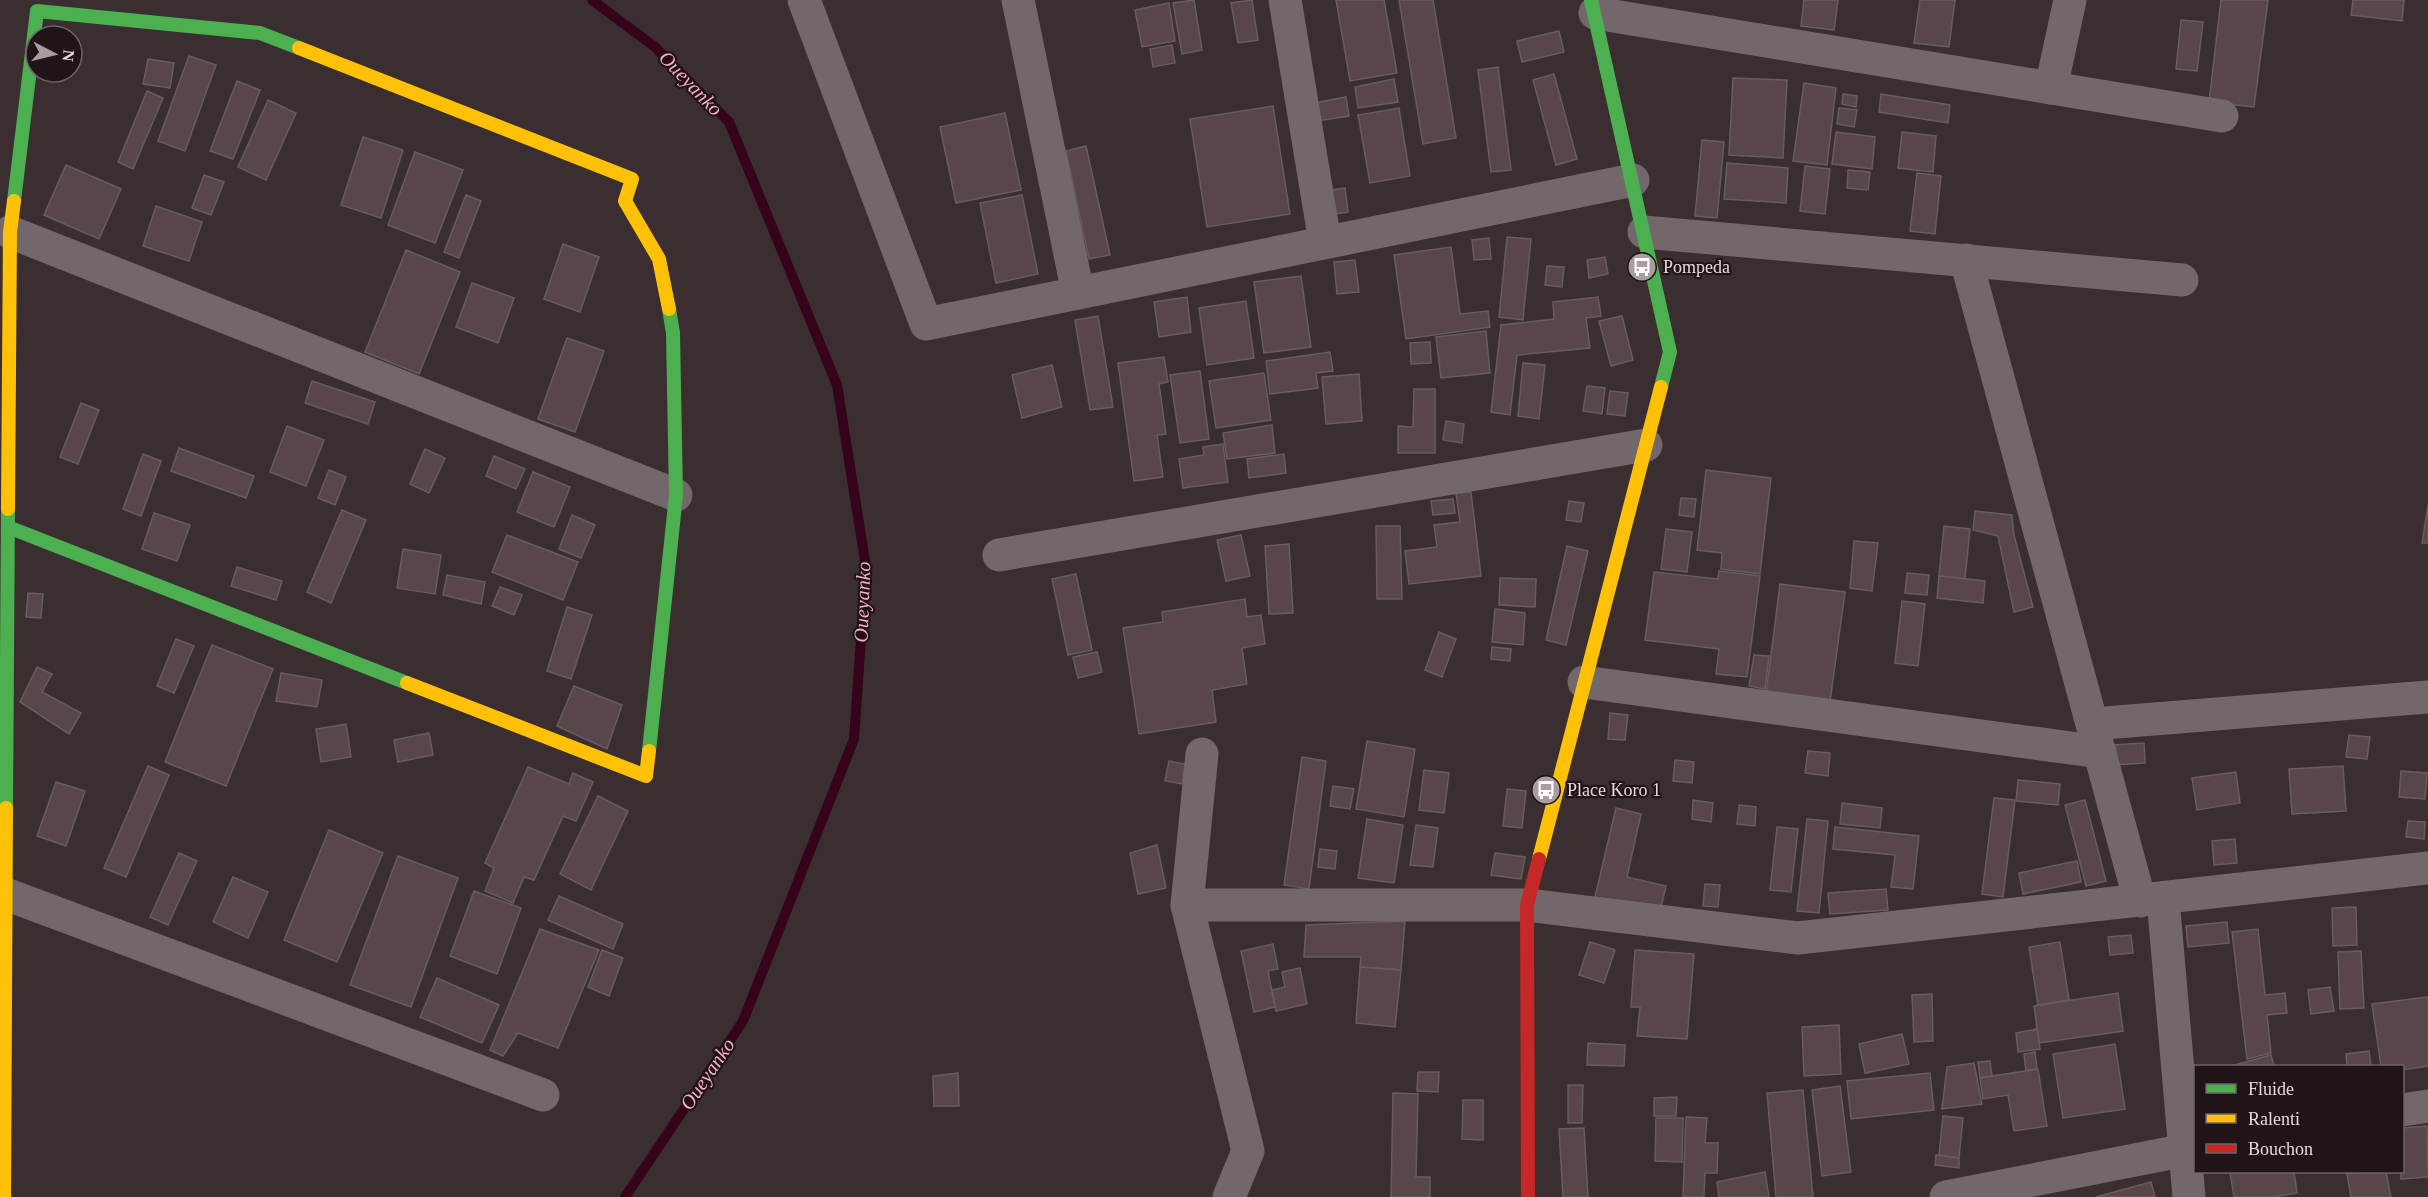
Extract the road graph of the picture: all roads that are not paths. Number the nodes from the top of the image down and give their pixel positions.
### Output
1 (804, 0) edge
2 (1018, 0) edge
3 (1285, 0) edge
4 (2070, 0) edge
5 (1593, 6) edge
6 (2051, 88) junction
7 (2222, 116) dead end
8 (1633, 180) junction
9 (10, 232) junction
10 (1644, 232) junction
11 (1325, 242) junction
12 (1966, 260) junction
13 (2181, 280) dead end
14 (1078, 293) junction
15 (1646, 445) junction
16 (676, 495) junction
17 (8, 527) junction
18 (999, 555) dead end
19 (1584, 681) junction
20 (2428, 697) edge
21 (2096, 738) junction
22 (1202, 754) dead end
23 (2428, 868) edge
24 (3, 894) edge
25 (2152, 900) junction
26 (1527, 905) junction
27 (1187, 906) junction
28 (543, 1095) dead end
29 (2428, 1106) edge
30 (2404, 1110) edge
31 (2190, 1149) edge
32 (4, 1197) edge
33 (1229, 1197) edge
34 (1528, 1197) edge
35 (1946, 1197) edge
36 (2189, 1197) edge

1 - 14 street
2 - 14 street
3 - 11 street
4 - 6 street
5 - 6 street
5 - 8 street
6 - 7 street
8 - 10 street
8 - 11 street
9 - 16 street
9 - 16 street
9 - 17 street
10 - 12 street
10 - 15 street
11 - 14 street
12 - 13 street
12 - 21 street
15 - 18 street
15 - 19 street
16 - 17 street
17 - 24 street
19 - 21 street
19 - 26 street
20 - 21 street
21 - 25 street
22 - 27 street
23 - 25 street
24 - 28 street
24 - 32 street
25 - 26 street
25 - 31 street
26 - 27 street
26 - 34 street
27 - 33 street
29 - 30 street
31 - 35 street
31 - 36 street

